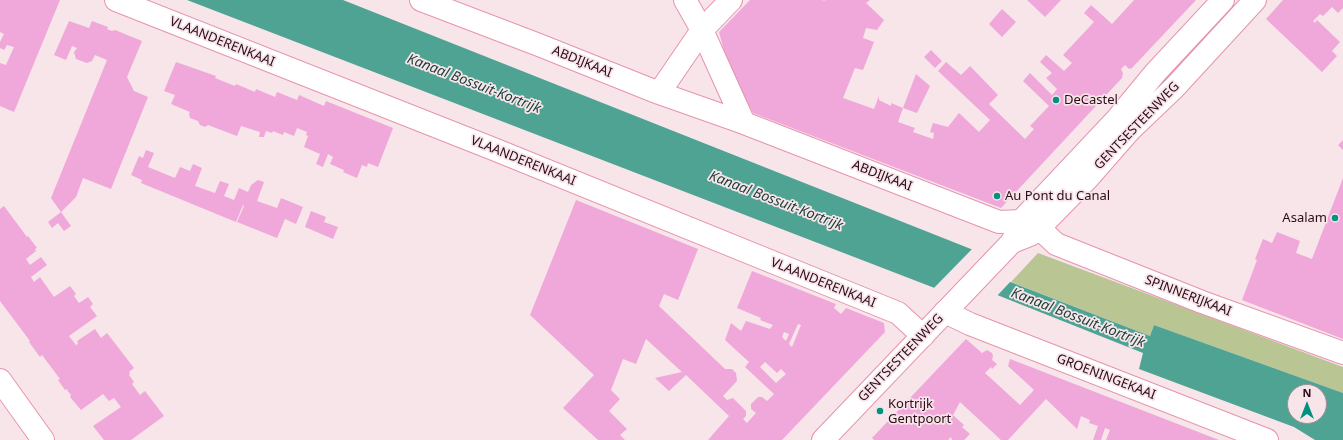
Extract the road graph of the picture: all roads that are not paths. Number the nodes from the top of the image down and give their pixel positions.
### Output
1 (116, 0) edge
2 (421, 0) edge
3 (685, 0) edge
4 (731, 0) edge
5 (1223, 0) edge
6 (1255, 0) edge
7 (702, 30) junction
8 (659, 94) junction
9 (744, 123) junction
10 (1030, 225) junction
11 (947, 310) junction
12 (923, 336) junction
13 (1343, 353) edge
14 (0, 380) edge
15 (43, 440) edge
16 (823, 440) edge
17 (1267, 440) edge

1 - 12 street, VLAANDERENKAAI
2 - 8 street, ABDIJKAAI
3 - 7 street
4 - 7 street
5 - 10 street, GENTSESTEENWEG
6 - 10 street, GENTSESTEENWEG
7 - 8 street
7 - 9 street
8 - 9 street, ABDIJKAAI
9 - 10 street, ABDIJKAAI
10 - 11 street, GENTSESTEENWEG
10 - 13 street, SPINNERIJKAAI
11 - 12 street, GENTSESTEENWEG
11 - 17 street, GROENINGEKAAI
12 - 16 street, GENTSESTEENWEG
14 - 15 street

